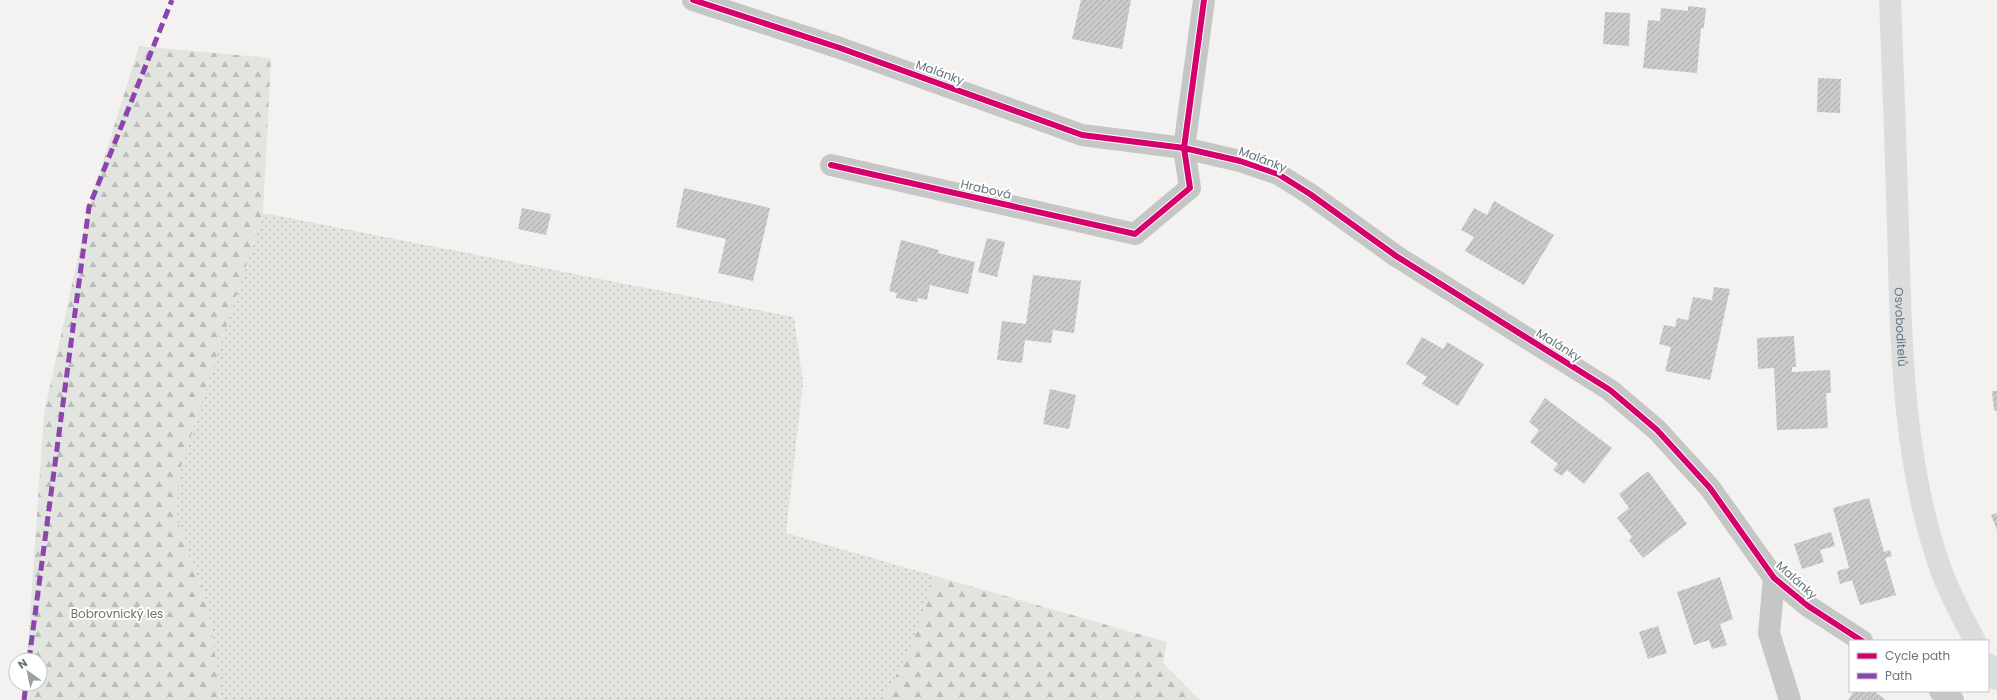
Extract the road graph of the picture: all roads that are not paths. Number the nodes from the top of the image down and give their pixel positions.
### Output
1 (692, 0) edge
2 (1204, 0) edge
3 (1890, 0) edge
4 (1184, 148) junction
5 (832, 165) dead end
6 (1774, 578) junction
7 (1860, 640) edge
8 (1975, 640) edge
9 (1989, 666) edge
10 (1997, 679) edge
11 (1941, 692) edge
12 (1790, 700) edge
13 (1953, 700) edge

1 - 4 street, Malánky
2 - 4 street
3 - 8 street, Osvoboditelů
4 - 5 street, Hrabová
4 - 6 street, Malánky
6 - 7 street, Malánky
6 - 12 street
9 - 10 street
11 - 13 street

